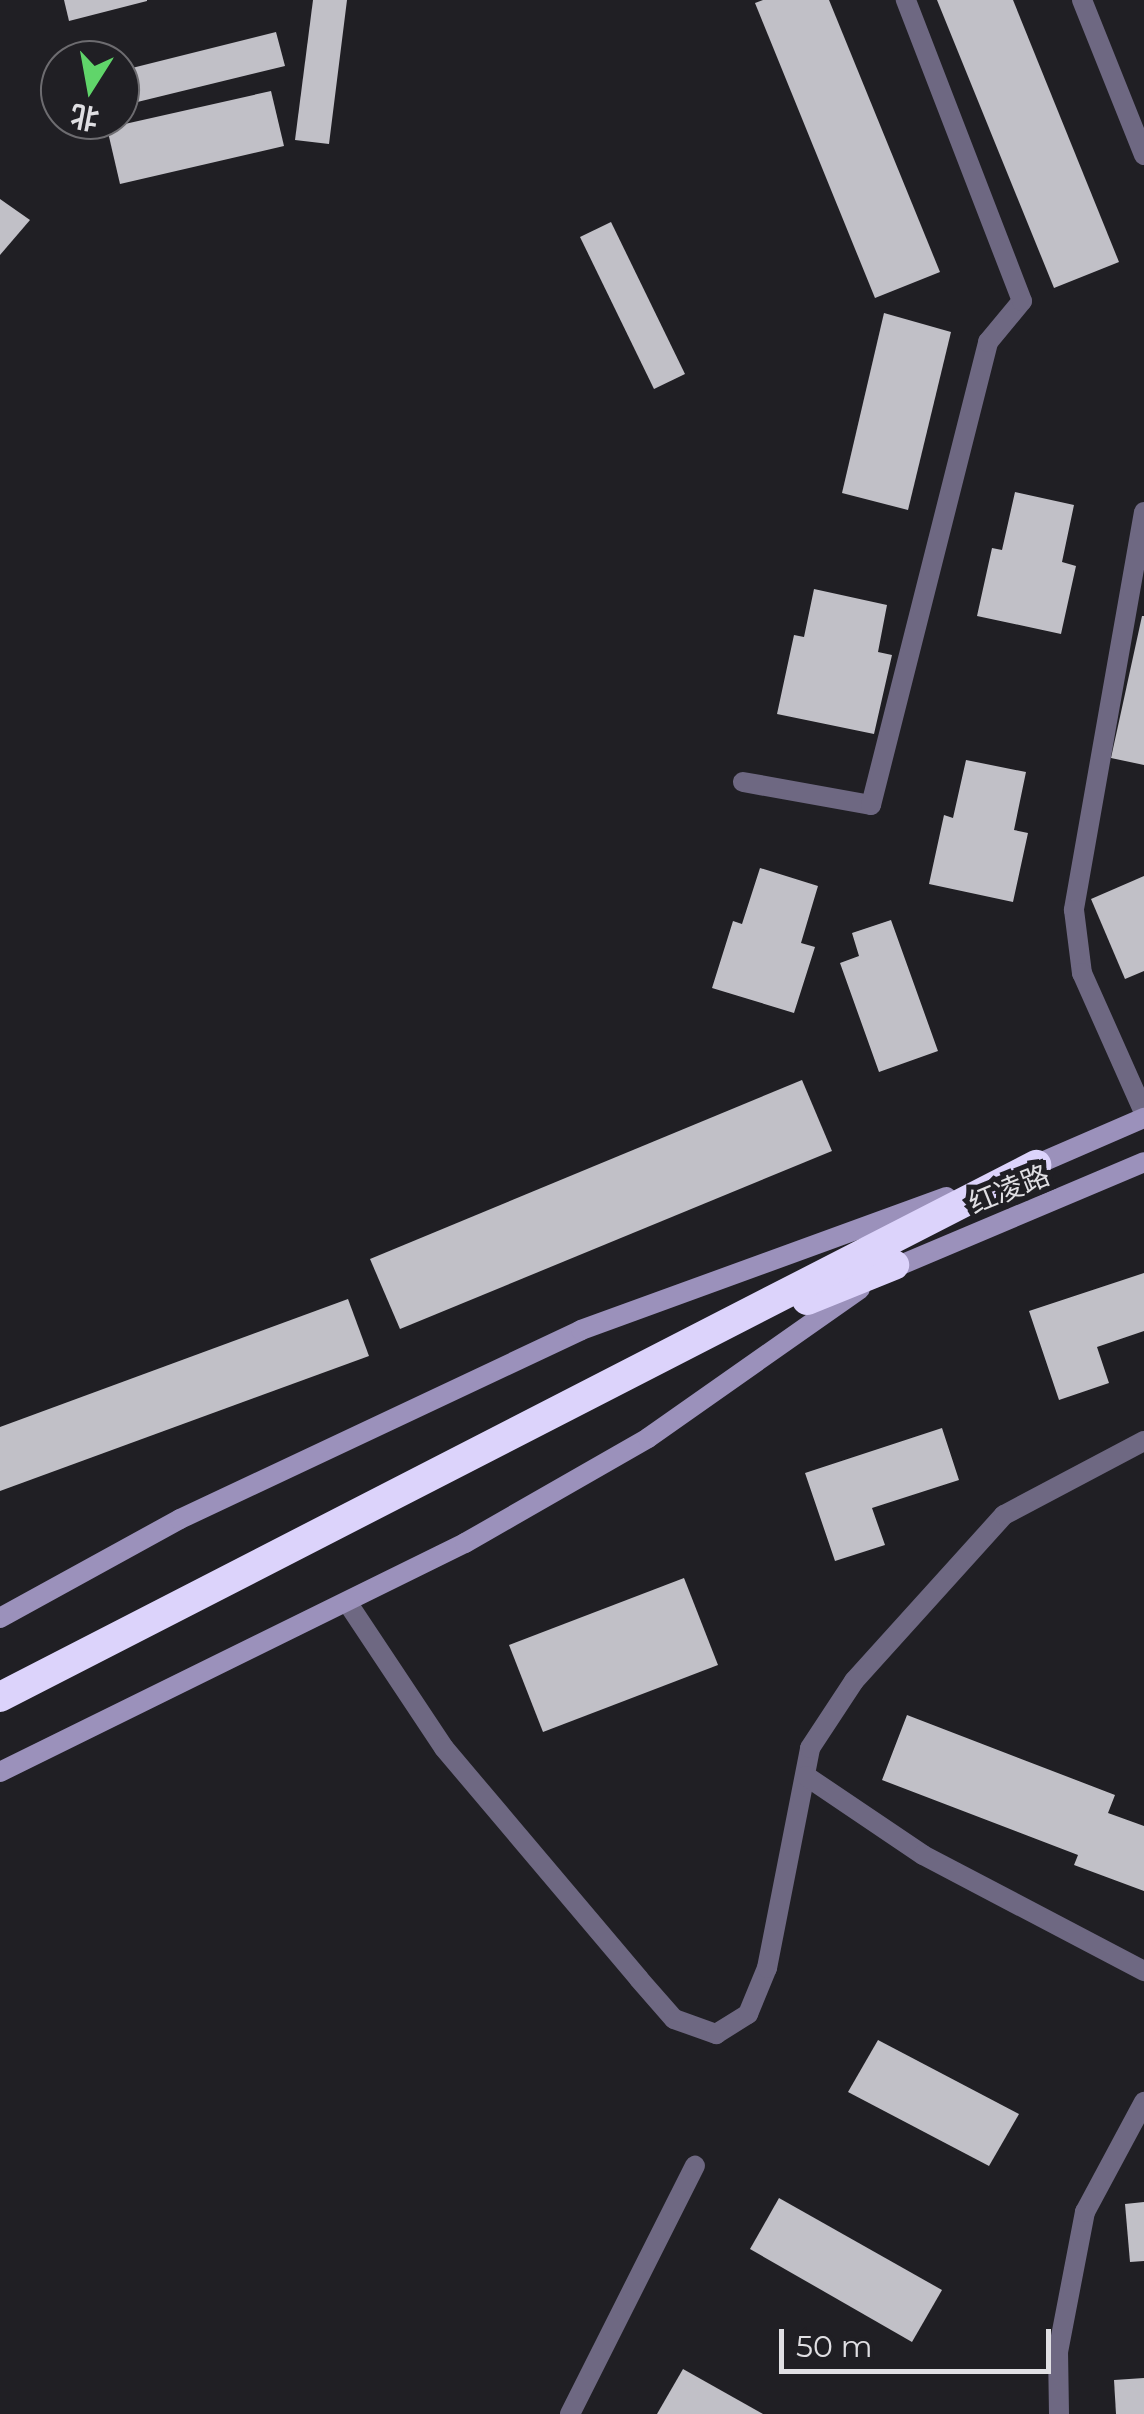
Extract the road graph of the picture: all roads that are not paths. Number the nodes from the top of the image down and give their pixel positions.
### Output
1 (906, 0) edge
2 (1082, 0) edge
3 (1144, 155) edge
4 (1144, 512) edge
5 (743, 782) dead end
6 (1144, 1115) edge
7 (1144, 1162) edge
8 (1036, 1165) junction
9 (894, 1265) junction
10 (601, 1384) junction
11 (1144, 1441) edge
12 (226, 1586) junction
13 (347, 1602) junction
14 (0, 1618) edge
15 (0, 1677) edge
16 (0, 1697) edge
17 (0, 1772) edge
18 (806, 1776) junction
19 (1144, 1971) edge
20 (1144, 2102) edge
21 (695, 2166) dead end
22 (570, 2414) edge
23 (1059, 2414) edge

1 - 5 street
2 - 3 street
4 - 6 street
6 - 8 main road, 红凌路
7 - 9 main road, 红凌路
8 - 10 highway
8 - 14 main road, 红凌路
9 - 10 highway
9 - 13 main road, 红凌路
10 - 12 highway
11 - 18 street
12 - 15 highway
12 - 16 highway
13 - 17 main road, 红凌路
13 - 18 street
18 - 19 street
20 - 23 street
21 - 22 street

